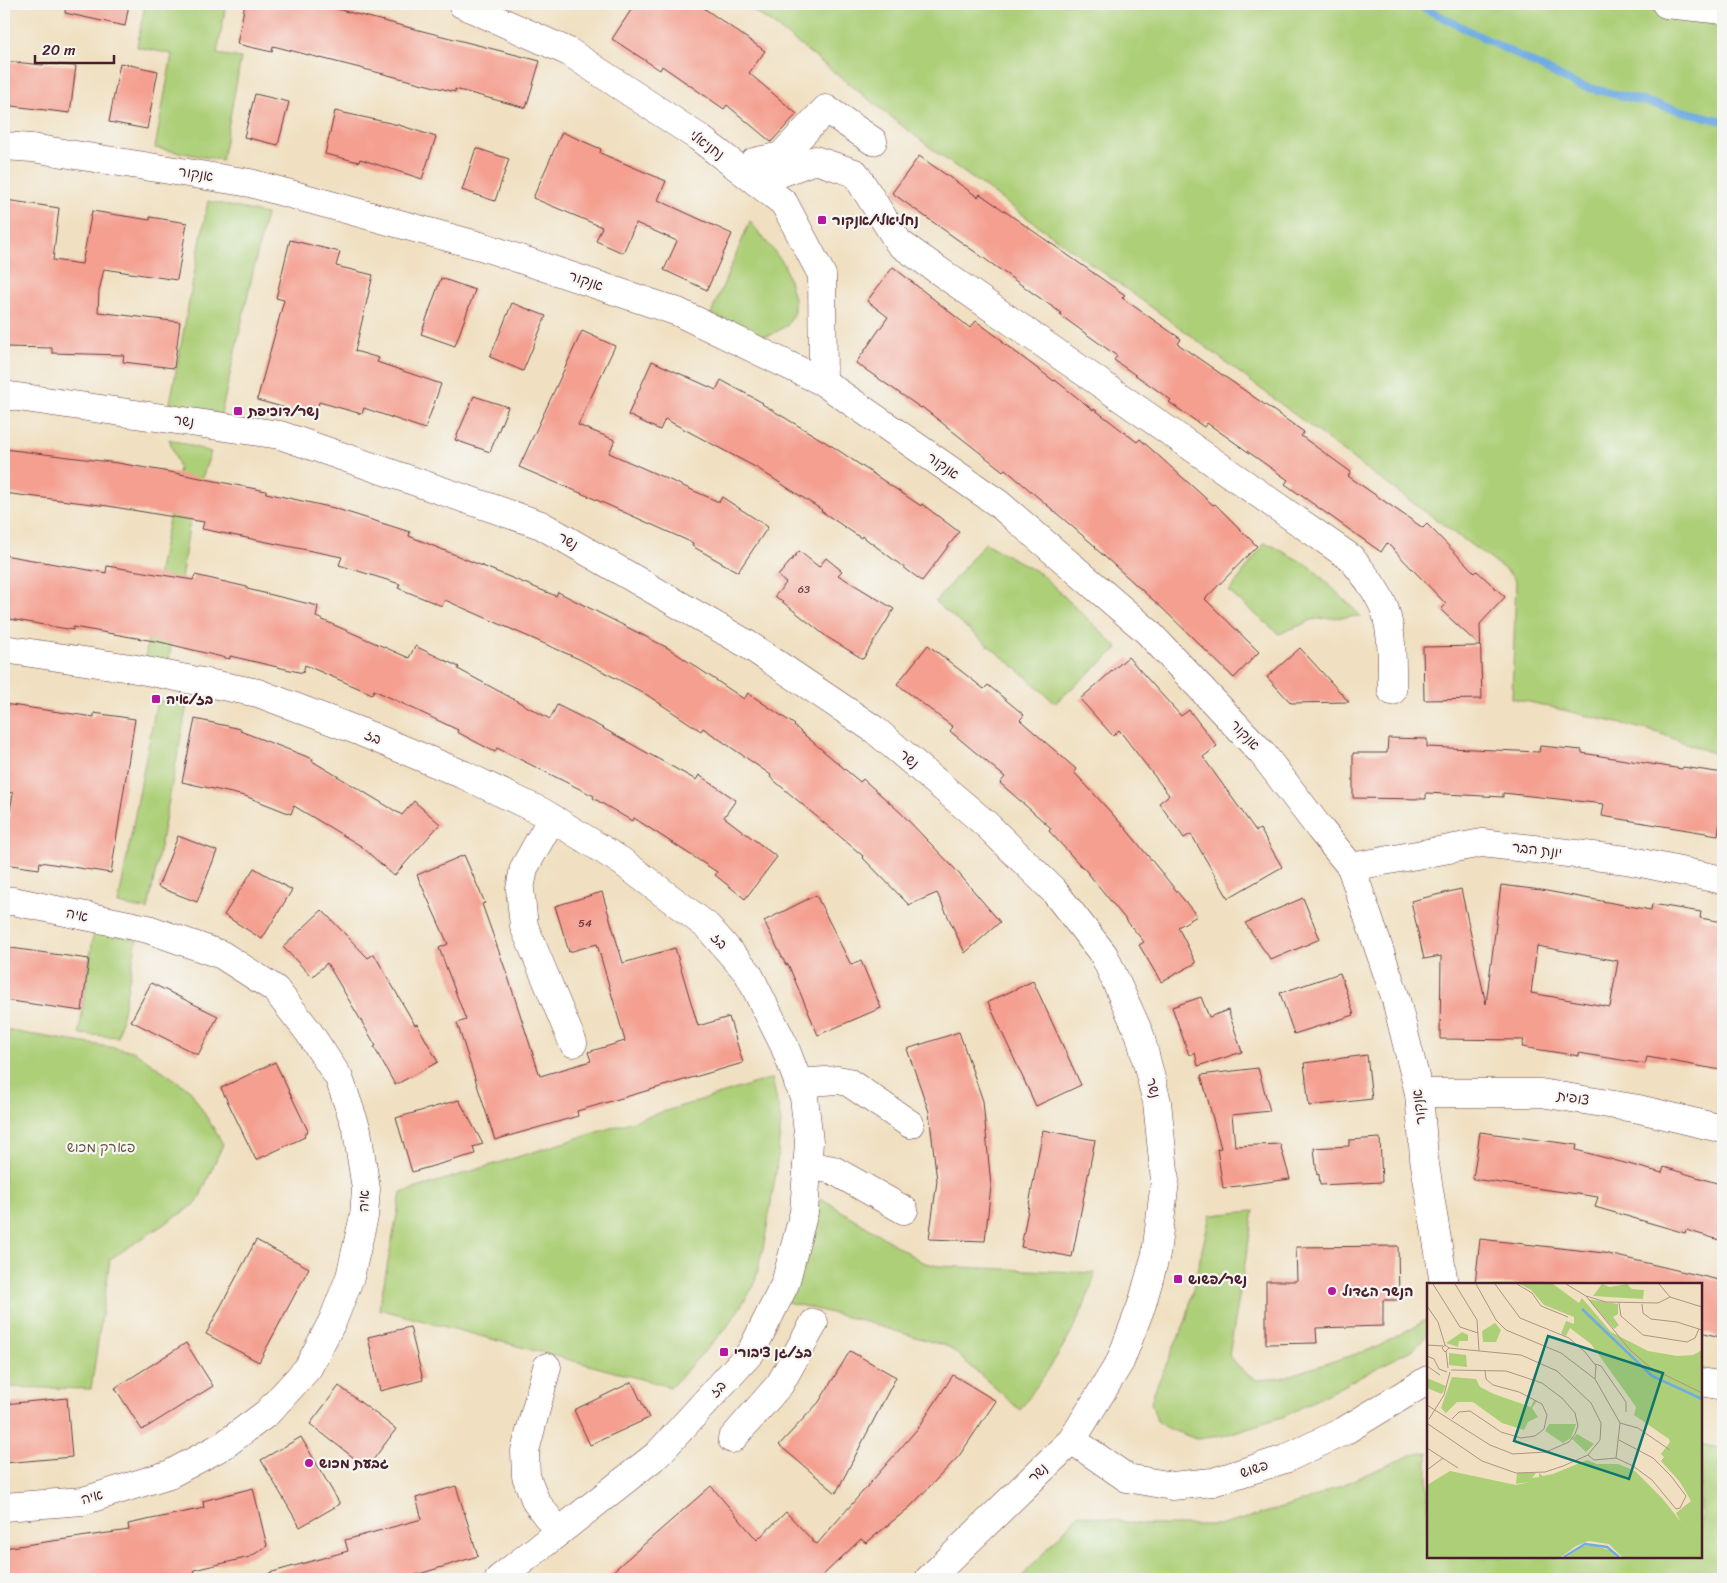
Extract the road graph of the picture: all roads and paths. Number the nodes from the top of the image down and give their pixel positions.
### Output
1 (462, 4) edge
2 (1666, 4) edge
3 (1723, 10) edge
4 (873, 142) dead end
5 (4, 146) edge
6 (735, 166) junction
7 (757, 182) junction
8 (823, 382) junction
9 (4, 394) edge
10 (4, 648) edge
11 (1392, 691) dead end
12 (552, 818) junction
13 (1351, 867) junction
14 (1723, 880) edge
15 (4, 901) edge
16 (573, 1043) dead end
17 (798, 1083) junction
18 (1419, 1093) junction
19 (910, 1124) dead end
20 (1723, 1130) edge
21 (808, 1165) junction
22 (904, 1210) dead end
23 (1444, 1283) edge
24 (814, 1323) dead end
25 (548, 1366) dead end
26 (1427, 1381) edge
27 (1702, 1382) edge
28 (1723, 1386) edge
29 (718, 1389) junction
30 (1072, 1440) junction
31 (4, 1507) edge
32 (559, 1532) junction
33 (499, 1579) edge
34 (929, 1579) edge

1 - 6 street, נחניאלי
2 - 3 street
4 - 6 street
5 - 8 street, אנקור
6 - 7 street, נחניאלי
7 - 8 street, נחניאלי
7 - 11 street
8 - 13 street, אנקור
9 - 30 street, נשר
10 - 12 street, בז
12 - 16 street
12 - 17 street, בז
13 - 14 street, יונת הבר
13 - 18 street, אנקור
15 - 31 street, איה
17 - 19 street
17 - 21 street, בז
18 - 20 street, צופית
18 - 23 street, אנקור
21 - 22 street
21 - 29 street, בז
24 - 29 street
25 - 32 street
26 - 30 street, פשוש
27 - 28 street
29 - 32 street, בז
30 - 34 street, נשר
32 - 33 street, בז

